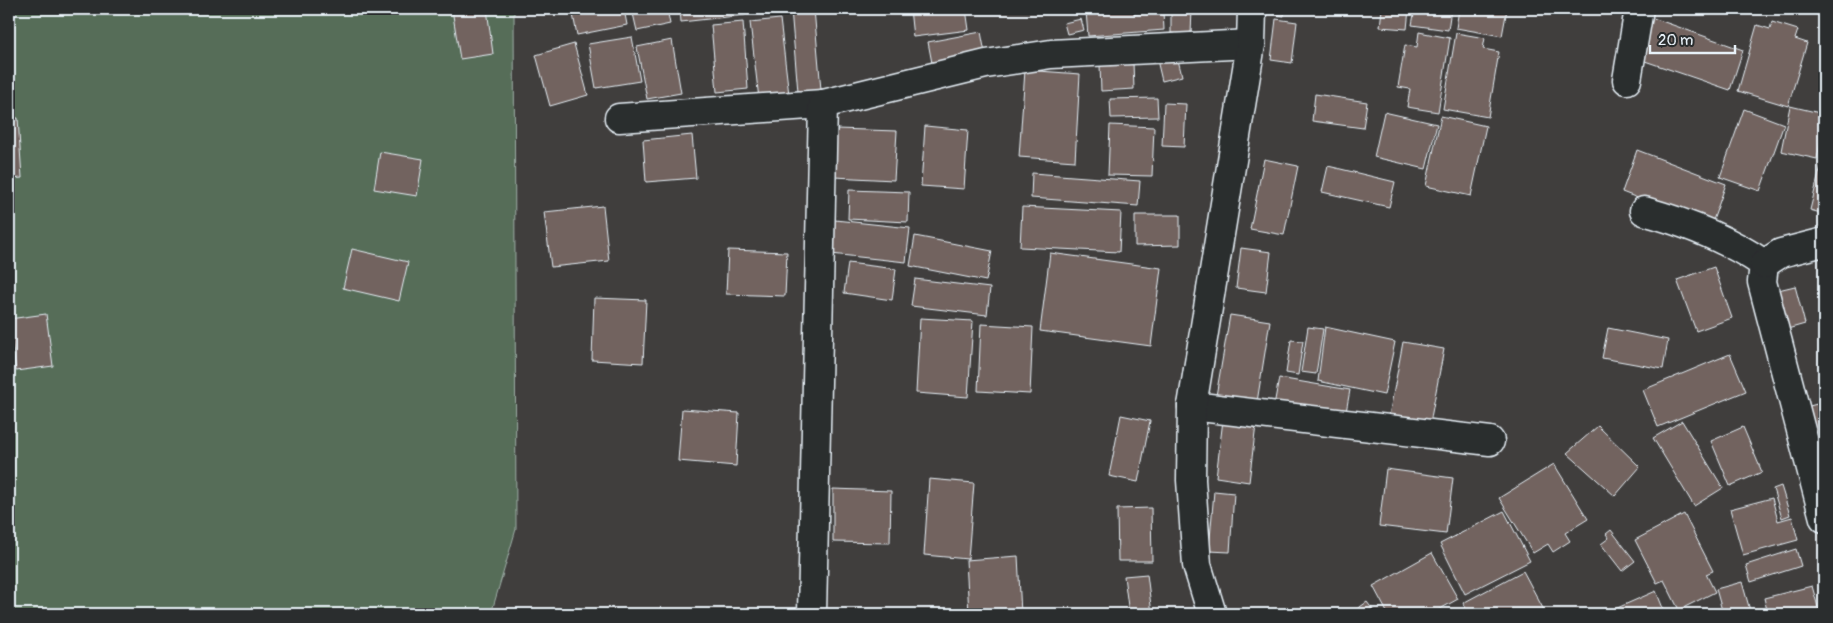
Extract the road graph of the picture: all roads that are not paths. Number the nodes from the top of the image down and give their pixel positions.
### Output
1 (1252, 9) edge
2 (1639, 9) edge
3 (1251, 44) junction
4 (1627, 80) dead end
5 (822, 104) junction
6 (619, 118) dead end
7 (1644, 211) dead end
8 (1824, 242) edge
9 (1764, 264) junction
10 (1192, 406) junction
11 (1490, 441) dead end
12 (1824, 518) edge
13 (812, 614) edge
14 (1212, 614) edge

1 - 3 street
2 - 4 street
3 - 5 street
3 - 10 street
5 - 6 street
5 - 13 street
7 - 9 street
8 - 9 street
9 - 12 street
10 - 11 street
10 - 14 street

